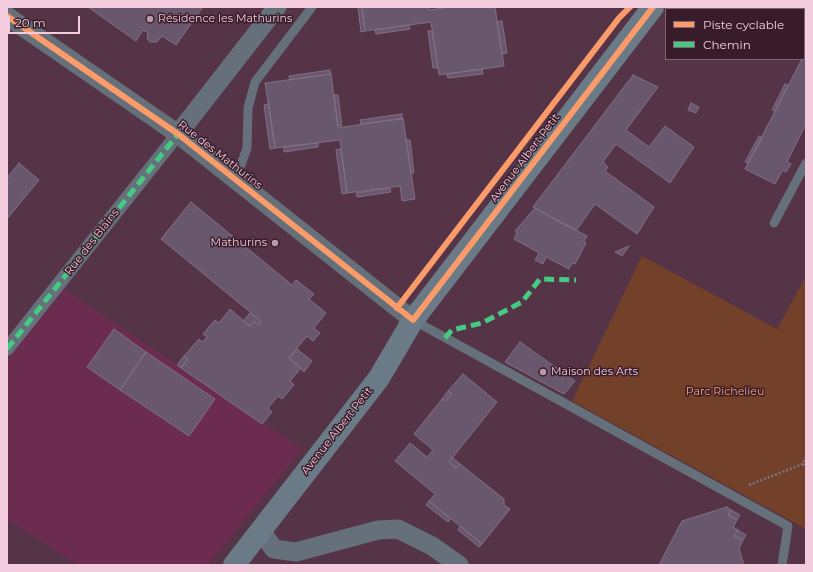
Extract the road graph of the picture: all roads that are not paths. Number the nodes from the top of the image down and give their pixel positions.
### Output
1 (277, 7) edge
2 (312, 7) edge
3 (653, 7) edge
4 (7, 16) edge
5 (178, 134) junction
6 (806, 163) edge
7 (233, 177) junction
8 (774, 223) dead end
9 (413, 320) junction
10 (7, 349) edge
11 (260, 530) junction
12 (234, 565) edge
13 (459, 565) edge
14 (782, 565) edge

1 - 5 street
2 - 7 lane
3 - 9 main road, Avenue Albert Petit
4 - 5 street, Rue des Mathurins
5 - 7 street, Rue des Mathurins
5 - 10 street, Rue des Blains
6 - 8 lane
7 - 9 street, Rue des Mathurins
9 - 11 main road, Avenue Albert Petit
9 - 14 lane
11 - 12 main road, Avenue Albert Petit
11 - 13 street

